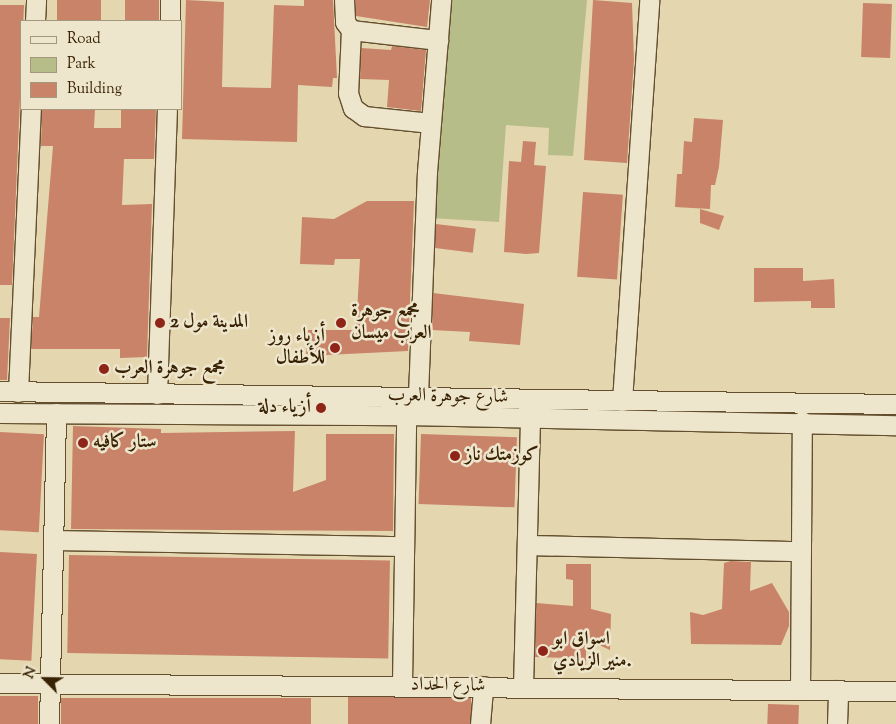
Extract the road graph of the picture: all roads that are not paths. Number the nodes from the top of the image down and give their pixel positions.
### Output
1 (36, 0) edge
2 (170, 0) edge
3 (344, 0) edge
4 (441, 0) edge
5 (649, 0) edge
6 (35, 20) edge
7 (170, 20) edge
8 (351, 30) junction
9 (438, 40) junction
10 (31, 110) edge
11 (167, 110) edge
12 (431, 122) junction
13 (9, 392) edge
14 (157, 394) junction
15 (418, 396) junction
16 (622, 400) junction
17 (896, 404) edge
18 (0, 413) edge
19 (56, 413) junction
20 (406, 415) junction
21 (530, 418) junction
22 (802, 421) junction
23 (896, 425) edge
24 (53, 540) junction
25 (527, 545) junction
26 (404, 546) junction
27 (801, 551) junction
28 (0, 683) edge
29 (50, 683) junction
30 (402, 684) junction
31 (483, 686) junction
32 (523, 688) junction
33 (800, 690) junction
34 (838, 690) junction
35 (896, 691) edge
36 (49, 724) edge
37 (480, 724) edge
38 (837, 724) edge

1 - 6 street
2 - 7 street
3 - 8 street
4 - 9 street
5 - 16 street
8 - 9 street
8 - 12 street
9 - 12 street
10 - 13 street
11 - 14 street
12 - 15 street
13 - 14 street, شارع جوهرة العرب
14 - 15 street, شارع جوهرة العرب
15 - 16 street, شارع جوهرة العرب
16 - 17 street, شارع جوهرة العرب
18 - 19 street, شارع جوهرة العرب
19 - 20 street, شارع جوهرة العرب
19 - 24 street
20 - 21 street, شارع جوهرة العرب
20 - 26 street
21 - 22 street, شارع جوهرة العرب
21 - 25 street
22 - 23 street, شارع جوهرة العرب
22 - 27 street
24 - 26 street
24 - 29 street
25 - 27 street
25 - 32 street
26 - 30 street
27 - 33 street
28 - 29 street, شارع الحداد
29 - 30 street, شارع الحداد
29 - 36 street
30 - 31 street, شارع الحداد
31 - 32 street, شارع الحداد
31 - 37 street
32 - 33 street, شارع الحداد
33 - 34 street, شارع الحداد
34 - 35 street, شارع الحداد
34 - 38 street

